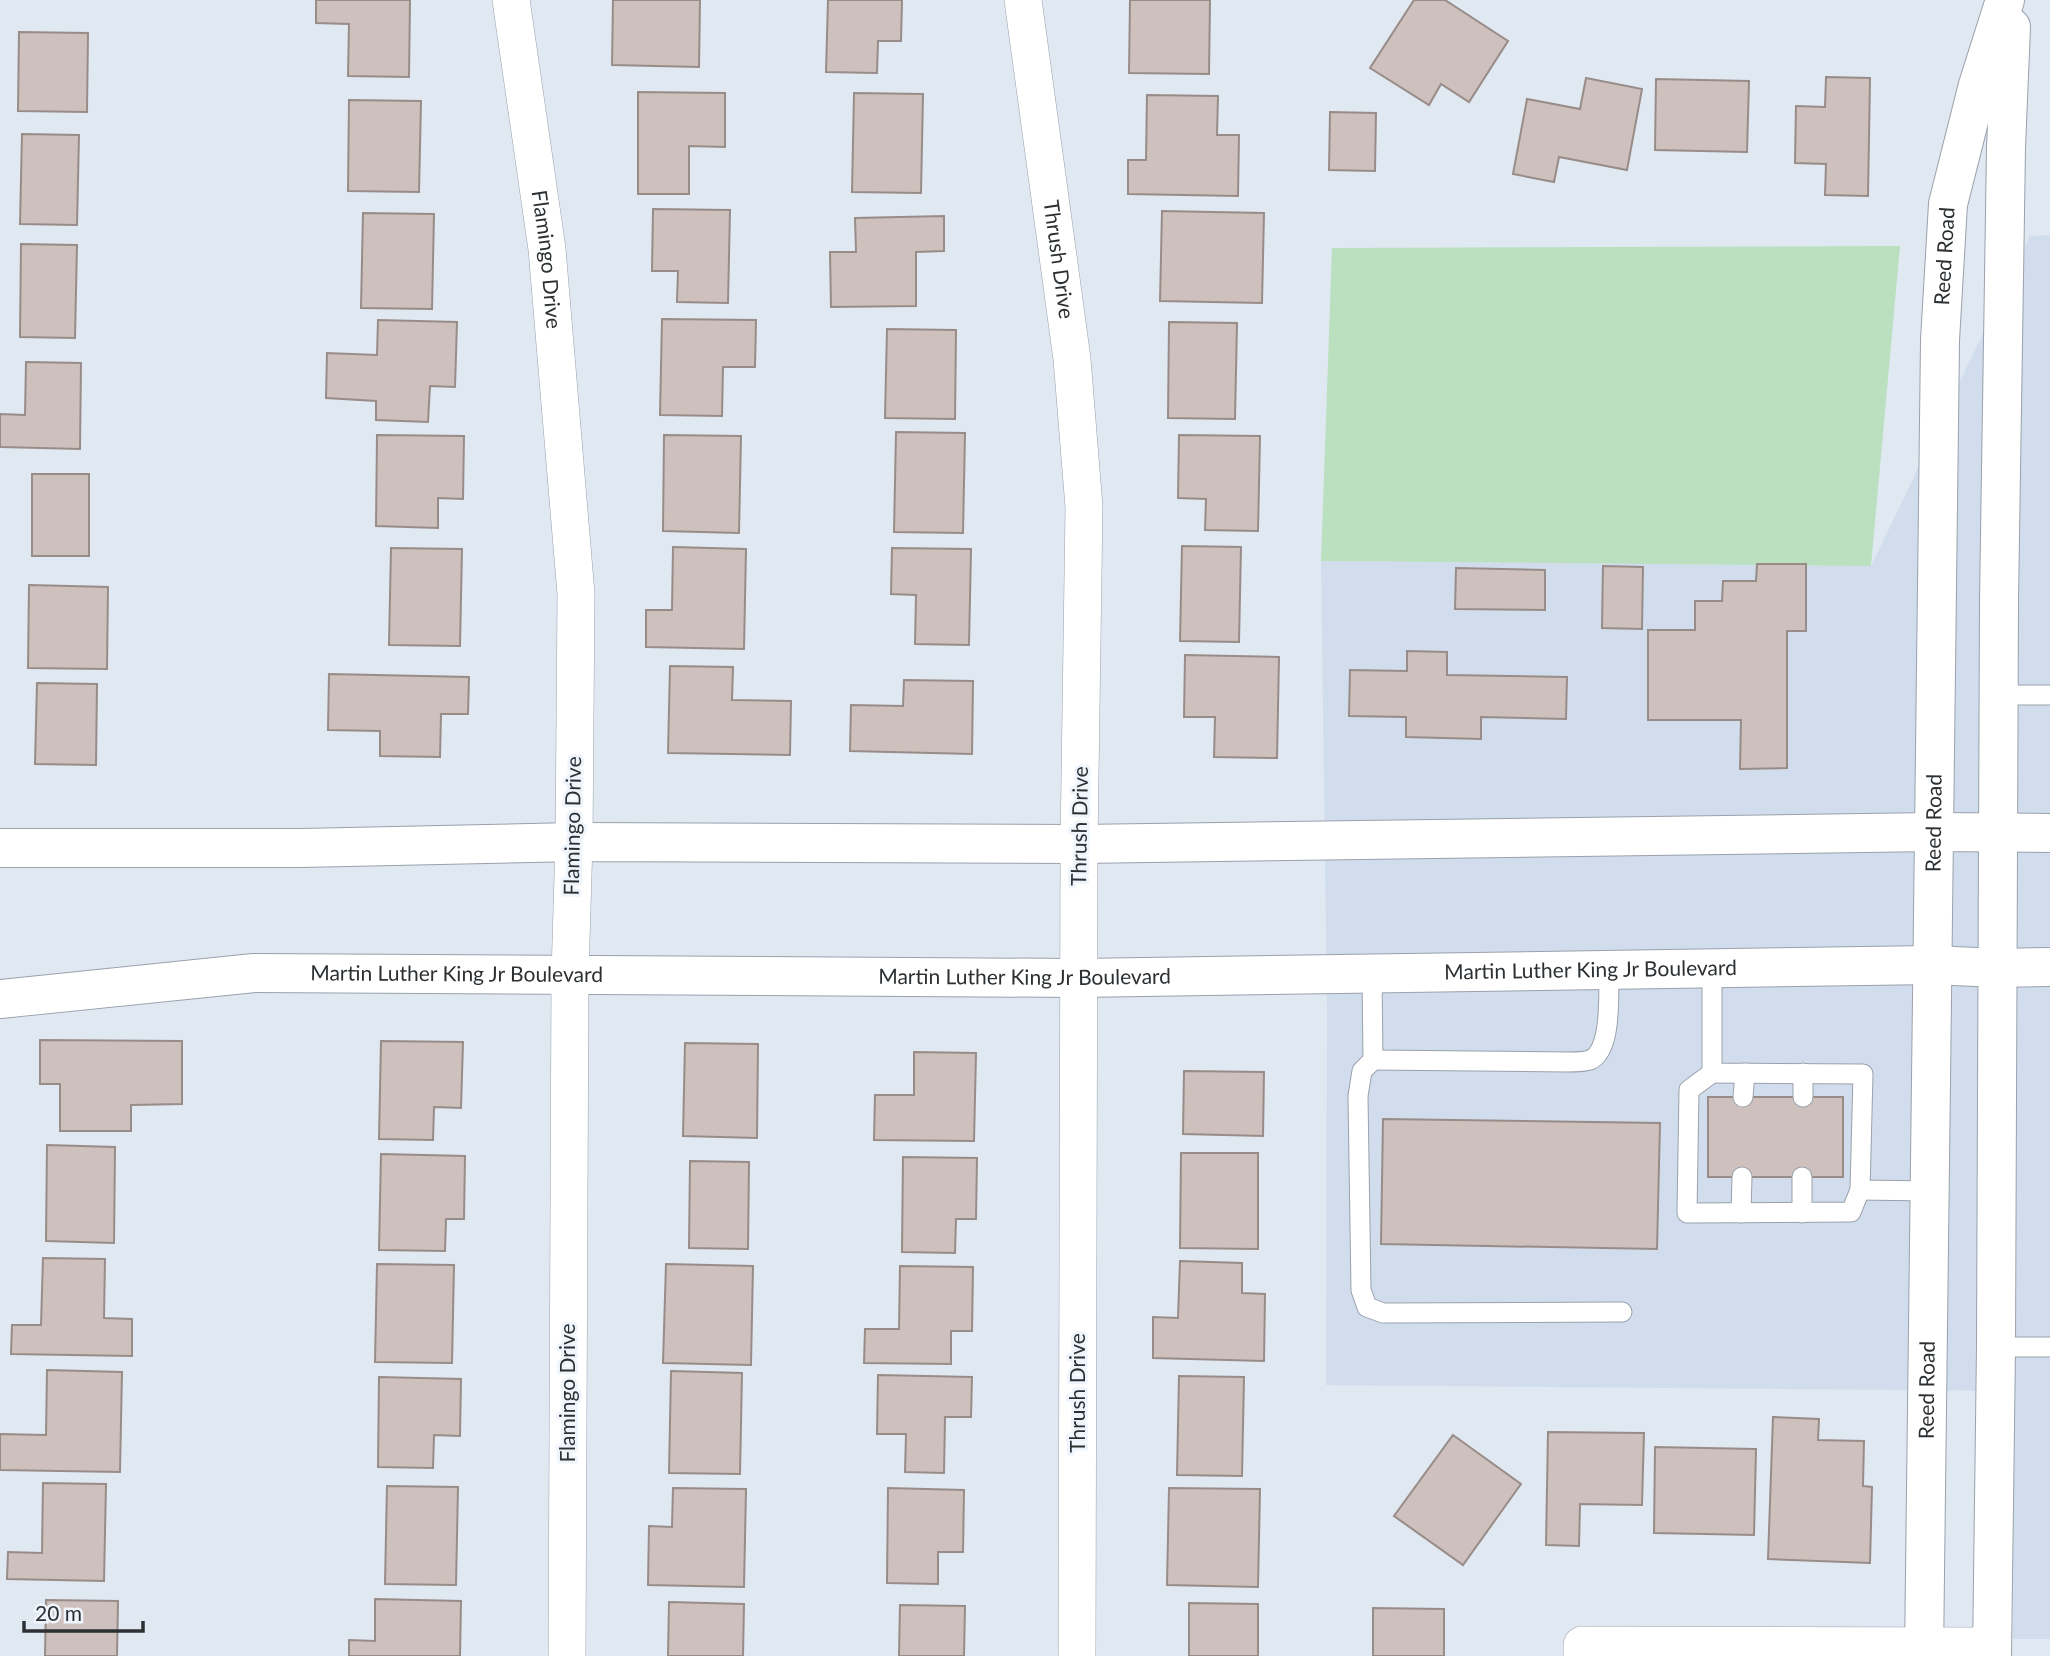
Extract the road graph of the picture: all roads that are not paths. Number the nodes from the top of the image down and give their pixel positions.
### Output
1 (511, 0) edge
2 (1023, 0) edge
3 (2005, 0) edge
4 (2012, 0) edge
5 (1998, 695) junction
6 (2050, 695) edge
7 (1933, 832) junction
8 (1997, 833) junction
9 (2050, 833) edge
10 (574, 842) junction
11 (1079, 844) junction
12 (0, 848) edge
13 (1932, 965) junction
14 (2050, 967) edge
15 (1712, 968) junction
16 (1998, 968) junction
17 (1609, 969) junction
18 (1372, 973) junction
19 (570, 975) junction
20 (1079, 978) junction
21 (0, 999) edge
22 (1373, 1060) junction
23 (1712, 1073) junction
24 (1745, 1073) junction
25 (1803, 1073) junction
26 (1743, 1097) dead end
27 (1803, 1097) dead end
28 (1742, 1177) dead end
29 (1802, 1177) dead end
30 (1860, 1190) junction
31 (1929, 1191) junction
32 (1741, 1213) junction
33 (1802, 1213) junction
34 (1622, 1312) dead end
35 (1996, 1346) junction
36 (2050, 1347) edge
37 (1582, 1651) edge
38 (1924, 1651) edge
39 (1992, 1651) edge
40 (567, 1656) edge
41 (1077, 1656) edge

1 - 10 street, Flamingo Drive
2 - 11 street, Thrush Drive
3 - 7 main road, Reed Road
4 - 5 main road
5 - 6 lane
5 - 8 main road
7 - 8 main road
7 - 11 main road
7 - 13 main road, Reed Road
8 - 9 main road
8 - 16 main road
10 - 11 main road
10 - 12 main road
10 - 19 street, Flamingo Drive
11 - 20 street, Thrush Drive
13 - 15 main road, Martin Luther King Jr Boulevard
13 - 16 main road, Martin Luther King Jr Boulevard
13 - 31 main road, Reed Road
14 - 16 main road, Martin Luther King Jr Boulevard
15 - 17 main road, Martin Luther King Jr Boulevard
15 - 23 lane
16 - 35 main road
17 - 18 main road, Martin Luther King Jr Boulevard
17 - 22 lane
18 - 20 main road, Martin Luther King Jr Boulevard
18 - 22 lane
19 - 20 main road, Martin Luther King Jr Boulevard
19 - 21 main road, Martin Luther King Jr Boulevard
19 - 40 street, Flamingo Drive
20 - 41 street, Thrush Drive
22 - 34 lane
23 - 24 lane
23 - 32 lane
24 - 25 lane
24 - 26 lane
25 - 27 lane
25 - 30 lane
28 - 32 lane
29 - 33 lane
30 - 31 lane
30 - 33 lane
31 - 38 main road, Reed Road
32 - 33 lane
35 - 36 lane
35 - 39 main road
37 - 38 street
38 - 39 street

